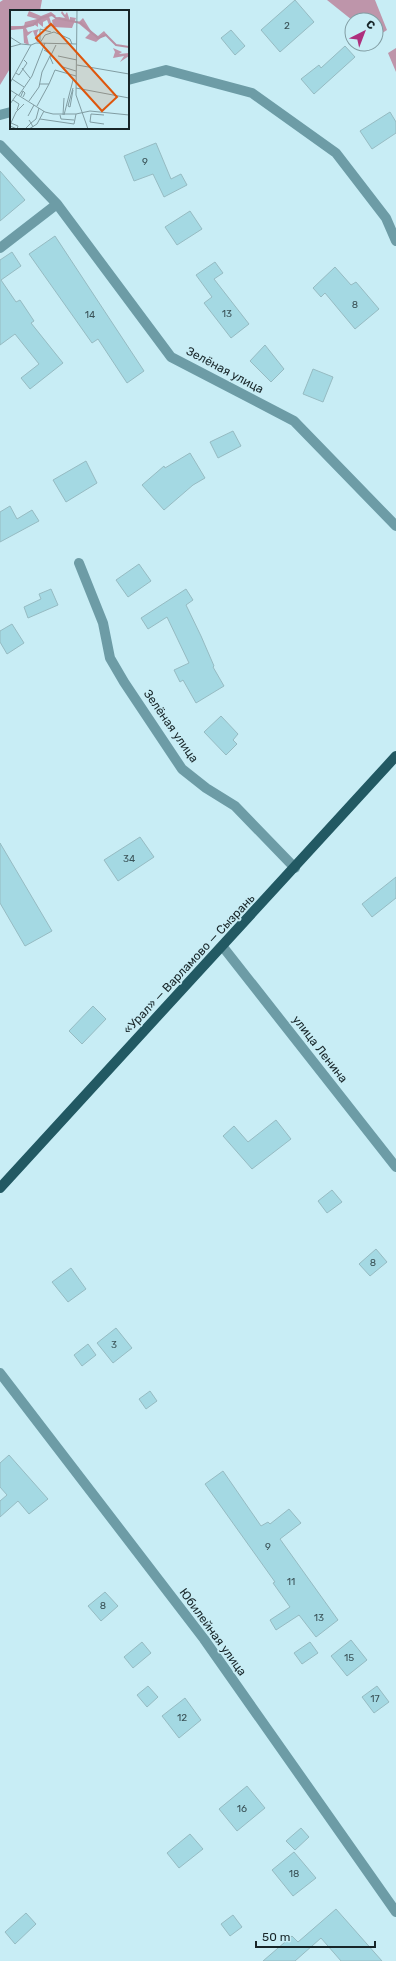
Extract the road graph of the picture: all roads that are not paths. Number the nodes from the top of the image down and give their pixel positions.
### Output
1 (129, 80) edge
2 (10, 112) edge
3 (0, 115) edge
4 (0, 145) edge
5 (57, 204) junction
6 (396, 241) edge
7 (0, 248) edge
8 (396, 526) edge
9 (79, 563) dead end
10 (396, 756) edge
11 (294, 868) junction
12 (223, 947) junction
13 (396, 1167) edge
14 (0, 1188) edge
15 (0, 1373) edge
16 (396, 1912) edge

1 - 6 street
2 - 3 street
4 - 5 street, Зелёная улица
5 - 7 street
5 - 8 street, Зелёная улица
9 - 11 street, Зелёная улица
10 - 11 main road, «Урал» — Варламово — Сызрань
11 - 12 main road, «Урал» — Варламово — Сызрань
12 - 13 street, улица Ленина
12 - 14 main road, «Урал» — Варламово — Сызрань
15 - 16 street, Юбилейная улица

